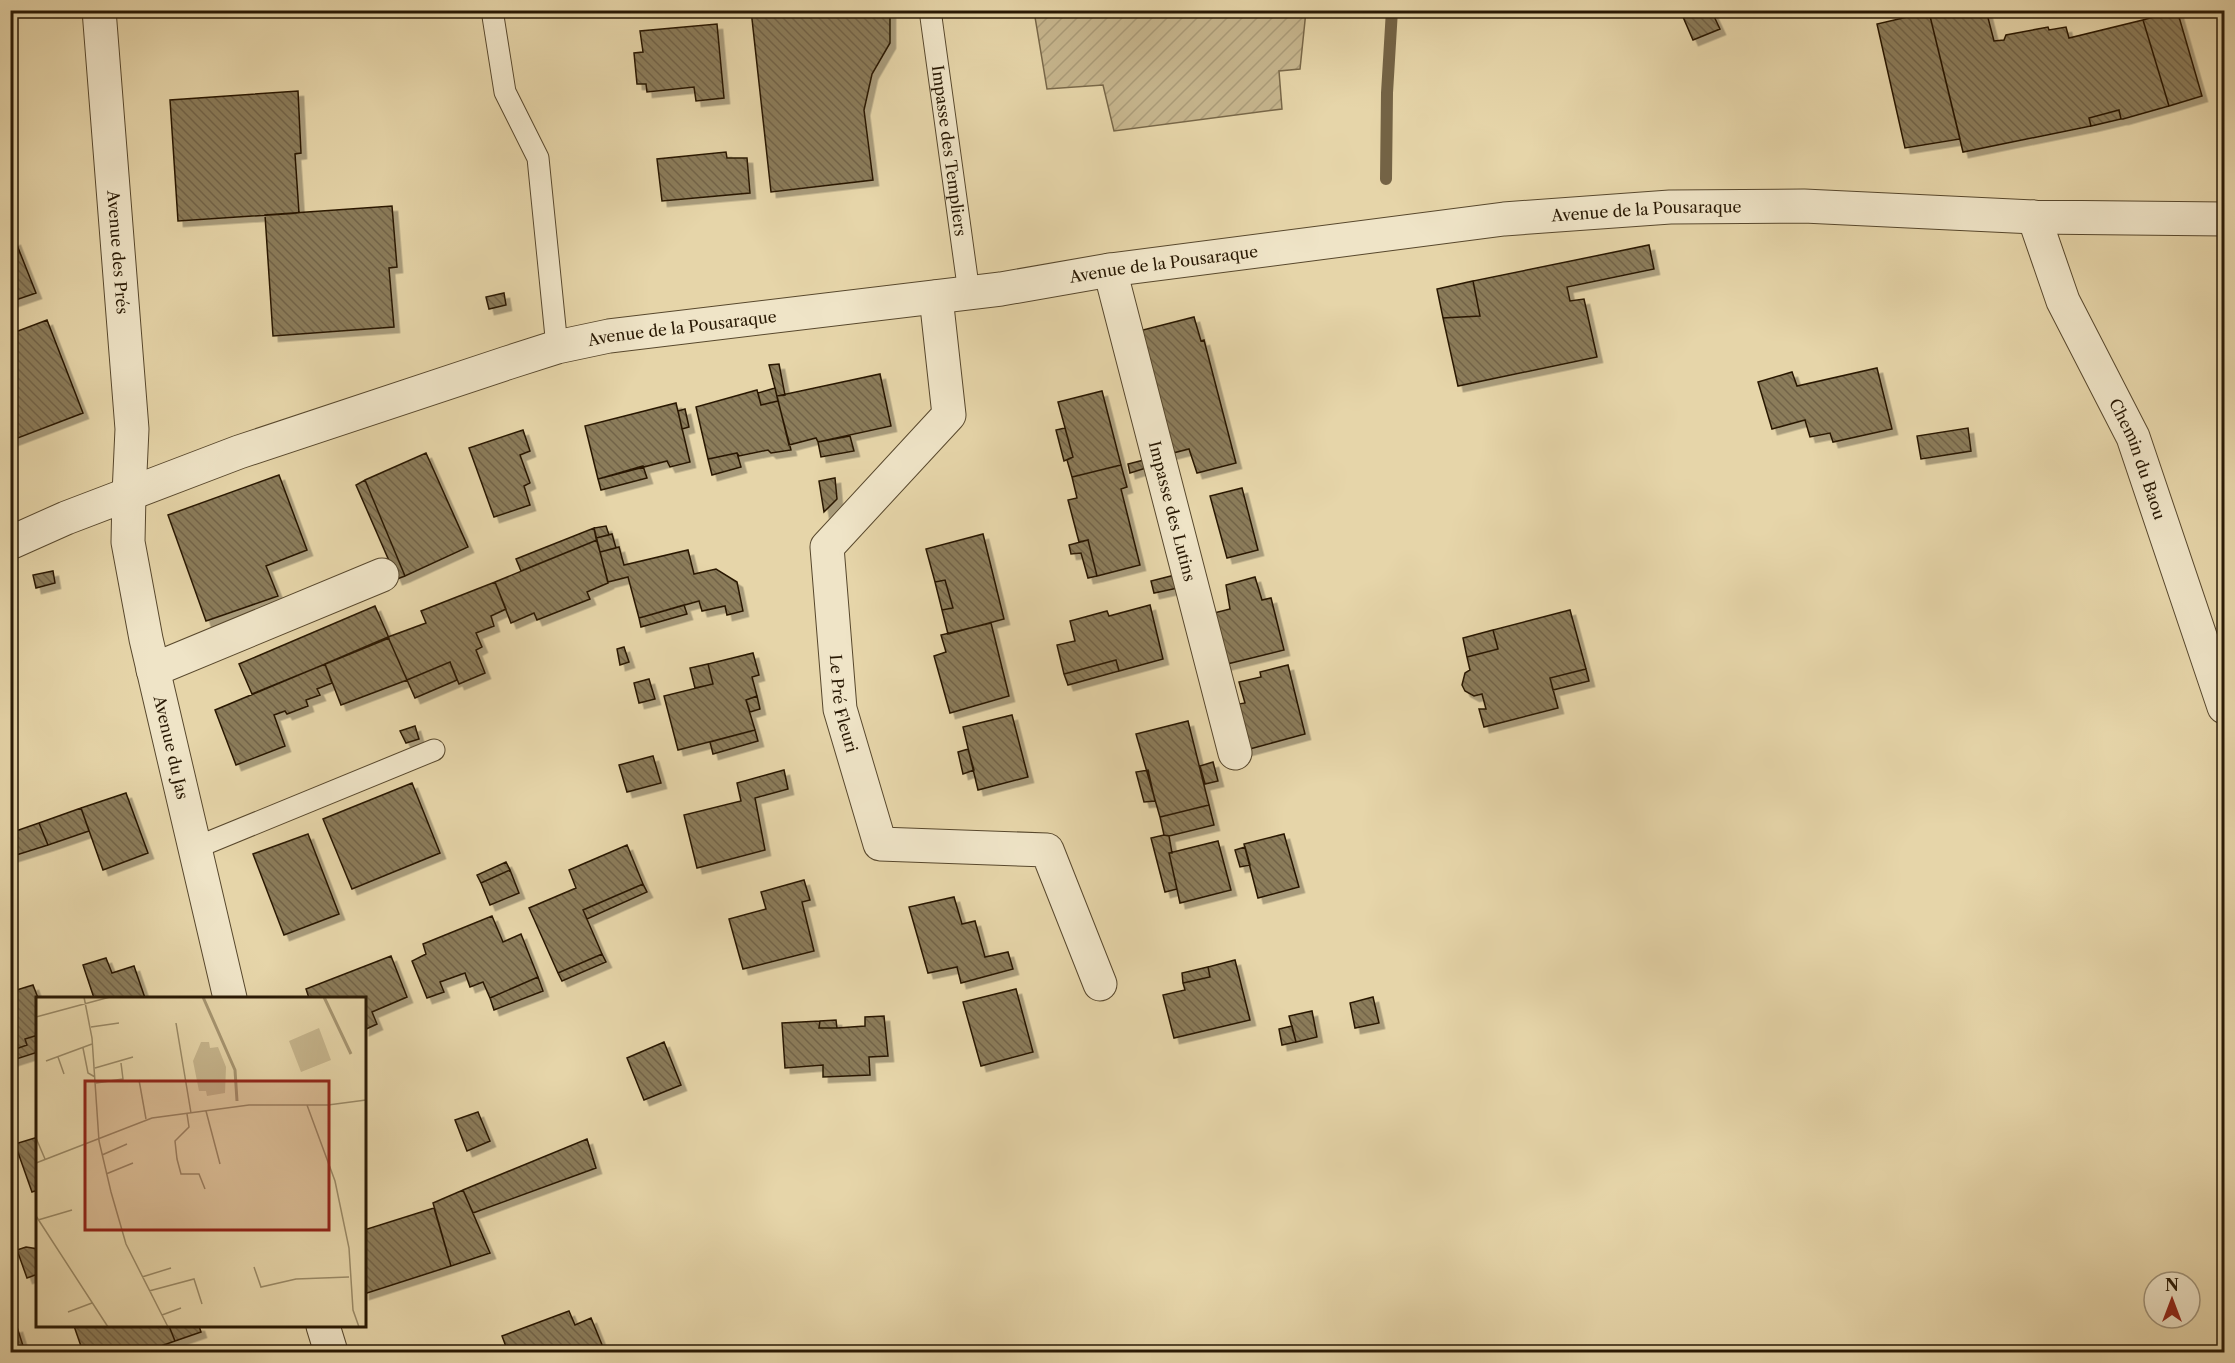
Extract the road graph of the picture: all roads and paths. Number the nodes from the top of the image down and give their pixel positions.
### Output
1 (492, 10) edge
2 (930, 10) edge
3 (106, 11) edge
4 (2034, 217) junction
5 (2224, 219) edge
6 (1110, 270) junction
7 (969, 293) junction
8 (936, 297) junction
9 (557, 347) junction
10 (129, 494) junction
11 (10, 543) edge
12 (382, 575) dead end
13 (153, 670) junction
14 (2224, 707) edge
15 (434, 750) dead end
16 (1235, 753) dead end
17 (195, 848) junction
18 (1100, 984) dead end
19 (230, 997) edge
20 (323, 1327) edge
21 (331, 1353) edge

1 - 9 lane
2 - 7 lane, Impasse des Templiers
3 - 10 street, Avenue des Prés
4 - 5 street, Avenue de la Pousaraque
4 - 6 street, Avenue de la Pousaraque
4 - 14 street, Chemin du Baou
6 - 7 street, Avenue de la Pousaraque
6 - 16 street, Impasse des Lutins
7 - 8 street, Avenue de la Pousaraque
8 - 9 street, Avenue de la Pousaraque
8 - 18 street, Le Pré Fleuri
9 - 10 street, Avenue de la Pousaraque
10 - 11 street, Avenue de la Pousaraque
10 - 13 street, Avenue du Jas
12 - 13 street
13 - 17 street, Avenue du Jas
15 - 17 lane
17 - 19 street, Avenue du Jas
20 - 21 street

